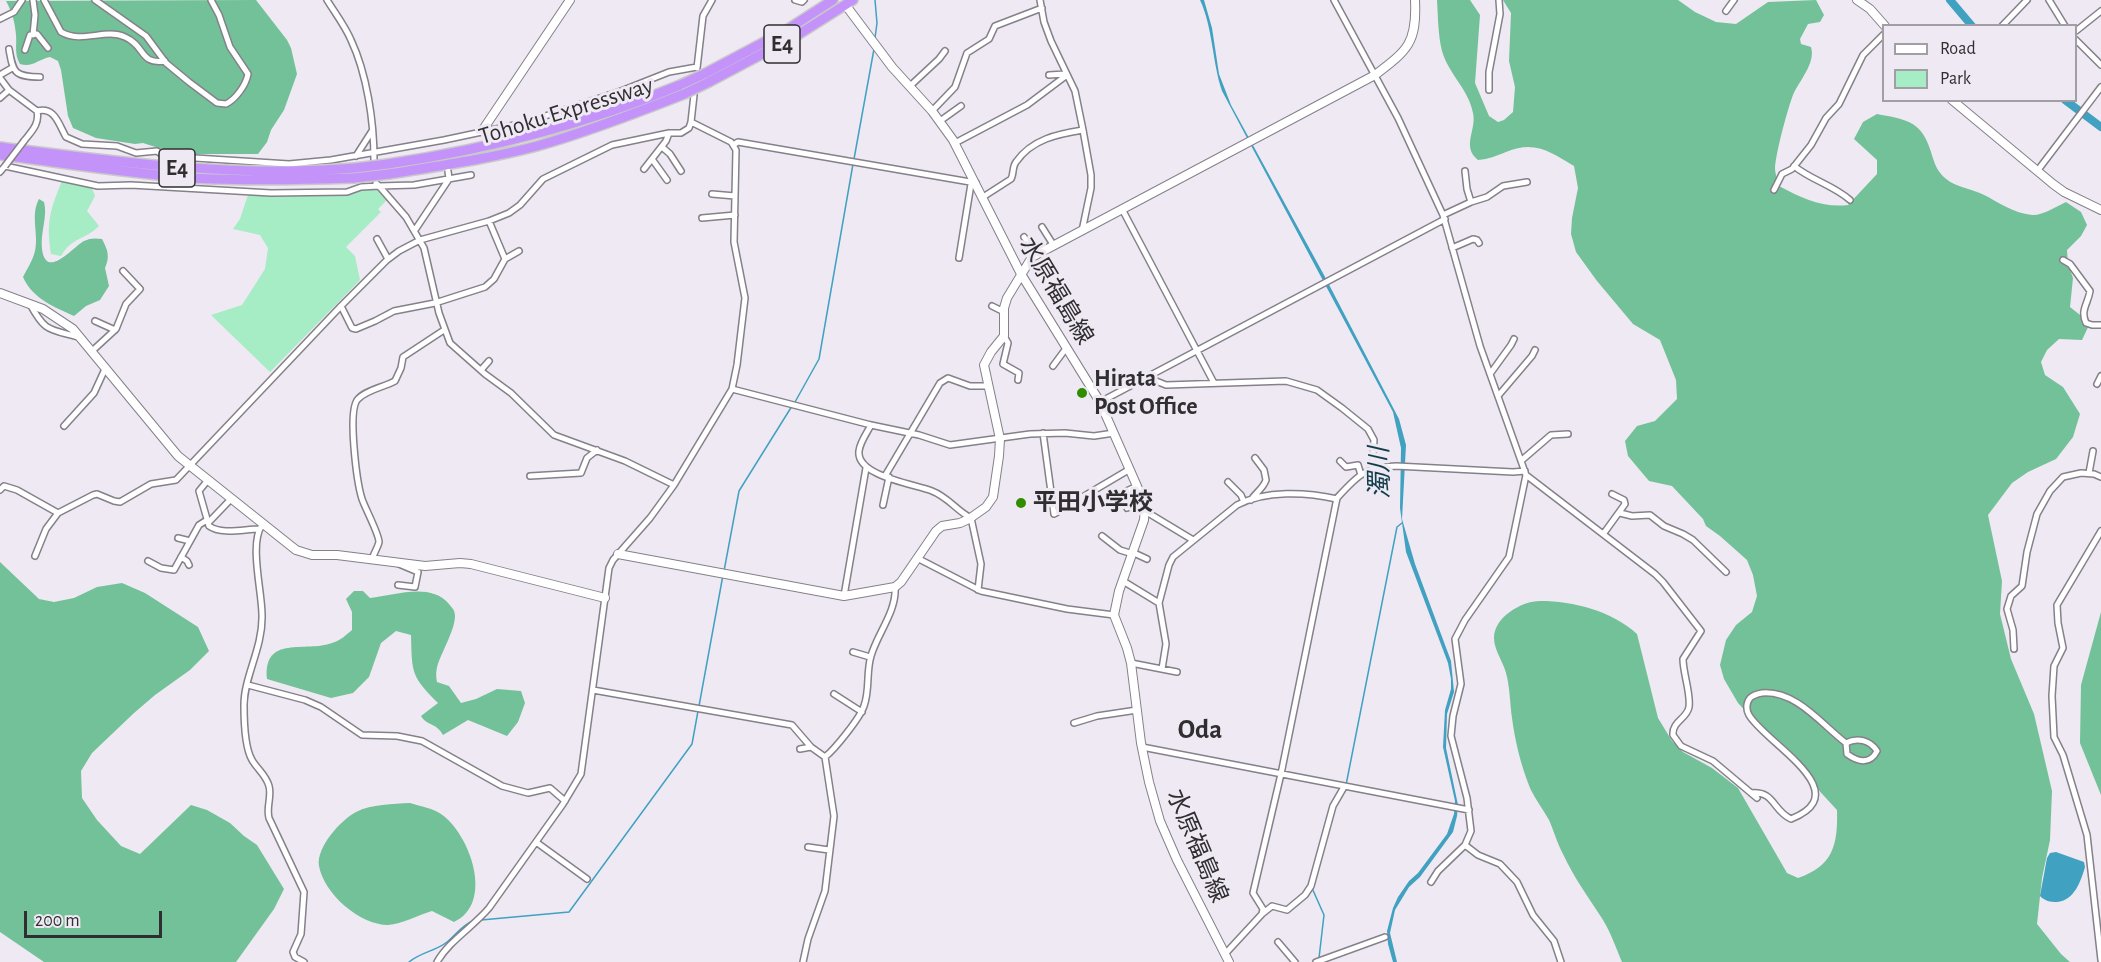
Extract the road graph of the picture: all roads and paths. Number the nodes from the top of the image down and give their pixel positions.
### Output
1 (22, 0) edge
2 (33, 0) edge
3 (45, 0) edge
4 (95, 0) edge
5 (211, 0) edge
6 (327, 0) edge
7 (570, 0) edge
8 (712, 0) edge
9 (795, 0) edge
10 (804, 0) edge
11 (833, 0) edge
12 (1040, 0) edge
13 (1334, 0) edge
14 (1415, 0) edge
15 (1499, 0) edge
16 (1734, 0) edge
17 (1857, 0) edge
18 (2027, 0) edge
19 (2049, 0) edge
20 (851, 2) edge
21 (1042, 8) junction
22 (1726, 11) dead end
23 (2101, 11) edge
24 (0, 20) edge
25 (1883, 24) edge
26 (2004, 24) edge
27 (2064, 24) edge
28 (2077, 30) edge
29 (33, 35) junction
30 (1882, 35) edge
31 (2077, 41) edge
32 (48, 48) dead end
33 (9, 49) dead end
34 (24, 50) dead end
35 (945, 51) dead end
36 (165, 61) junction
37 (2101, 65) edge
38 (12, 68) junction
39 (702, 73) junction
40 (1067, 74) junction
41 (1049, 75) dead end
42 (1375, 75) junction
43 (0, 77) edge
44 (40, 77) dead end
45 (910, 86) junction
46 (2101, 87) edge
47 (9, 90) junction
48 (1490, 90) dead end
49 (686, 91) junction
50 (0, 98) edge
51 (1954, 102) edge
52 (961, 106) dead end
53 (37, 111) junction
54 (932, 111) junction
55 (940, 121) junction
56 (691, 122) junction
57 (372, 130) junction
58 (1083, 130) junction
59 (482, 131) junction
60 (669, 133) junction
61 (444, 140) junction
62 (955, 143) junction
63 (733, 145) junction
64 (0, 147) edge
65 (662, 147) junction
66 (446, 152) dead end
67 (0, 155) edge
68 (356, 156) junction
69 (374, 156) junction
70 (652, 159) junction
71 (5, 166) junction
72 (1794, 166) junction
73 (645, 169) dead end
74 (2038, 170) junction
75 (448, 171) dead end
76 (681, 171) dead end
77 (1465, 171) dead end
78 (0, 172) edge
79 (355, 173) junction
80 (471, 175) dead end
81 (449, 179) junction
82 (667, 180) dead end
83 (1527, 182) dead end
84 (378, 184) junction
85 (974, 184) junction
86 (1774, 189) dead end
87 (712, 194) dead end
88 (735, 196) junction
89 (983, 197) junction
90 (1850, 200) dead end
91 (1471, 202) junction
92 (1122, 209) junction
93 (2101, 210) edge
94 (735, 215) junction
95 (1444, 217) junction
96 (702, 218) dead end
97 (489, 221) junction
98 (1042, 226) dead end
99 (415, 230) junction
100 (1082, 231) junction
101 (1024, 237) dead end
102 (377, 239) dead end
103 (420, 240) junction
104 (1479, 243) dead end
105 (1054, 246) junction
106 (1452, 248) junction
107 (519, 250) dead end
108 (1037, 255) junction
109 (959, 258) dead end
110 (505, 259) junction
111 (388, 260) junction
112 (2063, 260) dead end
113 (123, 271) dead end
114 (1021, 274) junction
115 (0, 293) edge
116 (437, 302) junction
117 (29, 304) junction
118 (341, 306) junction
119 (992, 306) dead end
120 (1004, 312) junction
121 (95, 321) dead end
122 (2101, 325) edge
123 (115, 330) junction
124 (444, 330) junction
125 (1004, 336) junction
126 (80, 337) junction
127 (1514, 339) dead end
128 (1067, 347) junction
129 (1197, 350) junction
130 (1535, 350) dead end
131 (91, 352) junction
132 (489, 361) dead end
133 (1053, 366) dead end
134 (105, 369) junction
135 (481, 370) junction
136 (1490, 374) junction
137 (2101, 376) edge
138 (1146, 377) junction
139 (1018, 380) dead end
140 (1214, 383) junction
141 (2097, 384) dead end
142 (988, 386) junction
143 (732, 389) junction
144 (1498, 396) junction
145 (1100, 402) junction
146 (871, 425) junction
147 (64, 426) dead end
148 (910, 433) junction
149 (1043, 433) junction
150 (1114, 433) junction
151 (1568, 434) dead end
152 (1000, 439) junction
153 (597, 450) junction
154 (2093, 451) dead end
155 (1255, 458) dead end
156 (1522, 460) junction
157 (1340, 461) dead end
158 (189, 465) junction
159 (866, 468) junction
160 (1372, 468) junction
161 (1130, 469) junction
162 (1526, 472) junction
163 (2089, 473) junction
164 (1361, 475) junction
165 (530, 476) dead end
166 (887, 477) junction
167 (2101, 477) edge
168 (208, 480) junction
169 (1228, 482) dead end
170 (674, 485) junction
171 (1137, 486) junction
172 (0, 490) edge
173 (1120, 494) dead end
174 (1612, 494) dead end
175 (231, 499) junction
176 (1337, 499) junction
177 (1248, 501) junction
178 (1143, 502) junction
179 (883, 504) dead end
180 (1127, 508) dead end
181 (1145, 511) junction
182 (58, 513) junction
183 (1620, 513) junction
184 (971, 518) junction
185 (208, 521) junction
186 (261, 527) junction
187 (2101, 531) edge
188 (1604, 533) junction
189 (1102, 536) dead end
190 (178, 538) dead end
191 (1194, 540) junction
192 (190, 541) junction
193 (1133, 553) junction
194 (618, 554) junction
195 (35, 556) dead end
196 (181, 557) junction
197 (917, 558) junction
198 (372, 559) junction
199 (1147, 559) dead end
200 (148, 561) dead end
201 (398, 563) junction
202 (189, 565) dead end
203 (1726, 572) dead end
204 (1123, 581) junction
205 (398, 585) dead end
206 (895, 587) junction
207 (978, 590) junction
208 (843, 597) junction
209 (605, 598) junction
210 (1159, 603) junction
211 (1114, 615) junction
212 (2014, 649) dead end
213 (853, 652) dead end
214 (870, 657) junction
215 (1131, 663) junction
216 (1162, 669) junction
217 (1177, 672) dead end
218 (248, 685) junction
219 (593, 690) junction
220 (834, 694) dead end
221 (1137, 710) junction
222 (862, 712) junction
223 (1074, 723) dead end
224 (1846, 743) junction
225 (811, 747) junction
226 (1142, 747) junction
227 (800, 749) dead end
228 (825, 757) junction
229 (1281, 774) junction
230 (1344, 787) junction
231 (1751, 793) junction
232 (1757, 798) dead end
233 (565, 801) junction
234 (1469, 810) junction
235 (536, 842) junction
236 (1465, 845) junction
237 (808, 847) dead end
238 (829, 850) junction
239 (587, 879) dead end
240 (1431, 882) dead end
241 (1262, 914) junction
242 (1385, 937) dead end
243 (1278, 942) dead end
244 (1227, 958) edge
245 (2101, 960) edge
246 (304, 962) edge
247 (437, 962) edge
248 (803, 962) edge
249 (1295, 962) edge
250 (1316, 962) edge
251 (1561, 962) edge

1 - 24 street
2 - 29 street
3 - 36 street
4 - 36 street
5 - 36 street
6 - 57 street
7 - 59 street
8 - 39 street
9 - 10 street
11 - 39 highway, E4
12 - 21 street
13 - 42 street
14 - 42 street
15 - 48 street
16 - 22 street
17 - 25 street
18 - 26 street
19 - 27 street
20 - 39 highway, E4
20 - 45 street, 水原福島線
21 - 40 street
21 - 54 street
23 - 28 street
29 - 32 street
29 - 34 street
30 - 72 street
31 - 37 street
33 - 38 street
35 - 45 street
38 - 43 street
38 - 44 street
39 - 49 highway, E4, bridge
39 - 59 street
40 - 41 street
40 - 58 street
40 - 62 street
42 - 92 street
42 - 95 street
43 - 47 street
45 - 54 street, 水原福島線
46 - 74 street
47 - 50 street
47 - 53 street
49 - 56 street
49 - 79 highway, Tohoku Expressway / E4, bridge
51 - 74 street
52 - 55 street
53 - 68 street
53 - 71 street, bridge
54 - 55 street, 水原福島線
55 - 62 street, 水原福島線
56 - 60 street
56 - 63 street
57 - 68 street
57 - 69 street
58 - 89 street
58 - 100 street
59 - 61 street
60 - 65 street
60 - 97 street
61 - 66 street
61 - 69 street
62 - 85 street, 水原福島線
63 - 85 street
63 - 88 street
64 - 79 highway, E4
65 - 70 street
65 - 76 street
67 - 79 highway, E4
68 - 69 street
70 - 73 street
70 - 82 street
71 - 78 street
71 - 84 street
72 - 86 street
72 - 90 street
74 - 93 street
75 - 81 street
77 - 91 street
80 - 81 street
81 - 84 street
81 - 99 street
83 - 91 street
84 - 99 street
85 - 89 street, 水原福島線
85 - 109 street
87 - 88 street
88 - 94 street
89 - 114 street, 水原福島線
91 - 95 street
92 - 100 street
92 - 129 street
94 - 96 street
94 - 143 street
95 - 106 street
95 - 129 street
97 - 103 street
97 - 110 street
98 - 105 street
99 - 103 street
100 - 105 street
101 - 108 street
102 - 111 street
103 - 111 street
103 - 116 street
104 - 106 street
105 - 108 street
106 - 136 street
107 - 110 street
108 - 114 street
110 - 116 street
111 - 118 street
112 - 122 street
113 - 123 street
114 - 120 street
114 - 128 street, 水原福島線
115 - 117 street
116 - 118 street
116 - 124 street
117 - 126 street
117 - 126 street
118 - 158 street
119 - 120 street
120 - 125 street
121 - 123 street
123 - 131 street
124 - 135 street
124 - 198 street
125 - 139 street
125 - 142 street
126 - 131 street
127 - 136 street
128 - 133 street
128 - 145 street, 水原福島線
129 - 138 street
129 - 140 street
130 - 144 street
131 - 134 street
132 - 135 street
134 - 147 street
134 - 158 street
135 - 153 street
136 - 144 street
137 - 141 street
138 - 140 street
138 - 145 street
140 - 160 street
142 - 148 street
142 - 152 street
143 - 146 street
143 - 170 street
144 - 156 street
145 - 150 street, 水原福島線
146 - 148 street
146 - 159 street
148 - 152 street
148 - 166 street
149 - 150 street
149 - 152 street
149 - 161 street
150 - 161 street, 水原福島線
151 - 156 street
152 - 184 street
153 - 165 street
153 - 170 street
154 - 163 street
155 - 177 street
156 - 162 street
157 - 164 street
158 - 168 street
158 - 182 street
159 - 166 street
159 - 208 street
160 - 162 street
160 - 164 street
161 - 171 street, 水原福島線
162 - 188 street
162 - 234 street
163 - 167 street
163 - 212 street
164 - 176 street
166 - 179 street
166 - 184 street
168 - 175 street
168 - 185 street
169 - 177 street
170 - 194 street
171 - 173 street
171 - 178 street, 水原福島線
172 - 182 street
174 - 183 street
175 - 185 street
175 - 186 street
176 - 177 street
176 - 229 street
177 - 191 street
178 - 180 street
178 - 181 street, 水原福島線
181 - 191 street
181 - 193 street, 水原福島線
182 - 195 street
183 - 188 street
183 - 203 street
184 - 197 street
184 - 207 street
185 - 186 street
185 - 192 street
186 - 198 street
186 - 218 street
187 - 245 street
188 - 231 street
189 - 193 street
190 - 192 street
191 - 210 street
192 - 196 street
193 - 199 street
193 - 204 street, 水原福島線
194 - 208 street
194 - 209 street
196 - 200 street
196 - 202 street
197 - 206 street
197 - 207 street
198 - 201 street
201 - 205 street
201 - 209 street
204 - 210 street
204 - 211 street, 水原福島線
206 - 208 street
206 - 214 street
207 - 211 street
209 - 219 street
210 - 216 street
211 - 215 street, 水原福島線
213 - 214 street
214 - 222 street
215 - 216 street
215 - 221 street, 水原福島線
216 - 217 street
218 - 233 street
218 - 246 street
219 - 225 street
219 - 233 street
220 - 222 street
221 - 223 street
221 - 226 street, 水原福島線
222 - 228 street
224 - 224 street
224 - 231 street
225 - 227 street
225 - 228 street
226 - 229 street
226 - 244 street, 水原福島線
228 - 238 street
229 - 230 street
229 - 241 street
230 - 234 street
230 - 241 street
231 - 232 street
233 - 235 street
234 - 236 street
235 - 239 street
235 - 247 street
236 - 240 street
236 - 251 street
237 - 238 street
238 - 248 street
241 - 244 street
242 - 250 street
243 - 249 street

